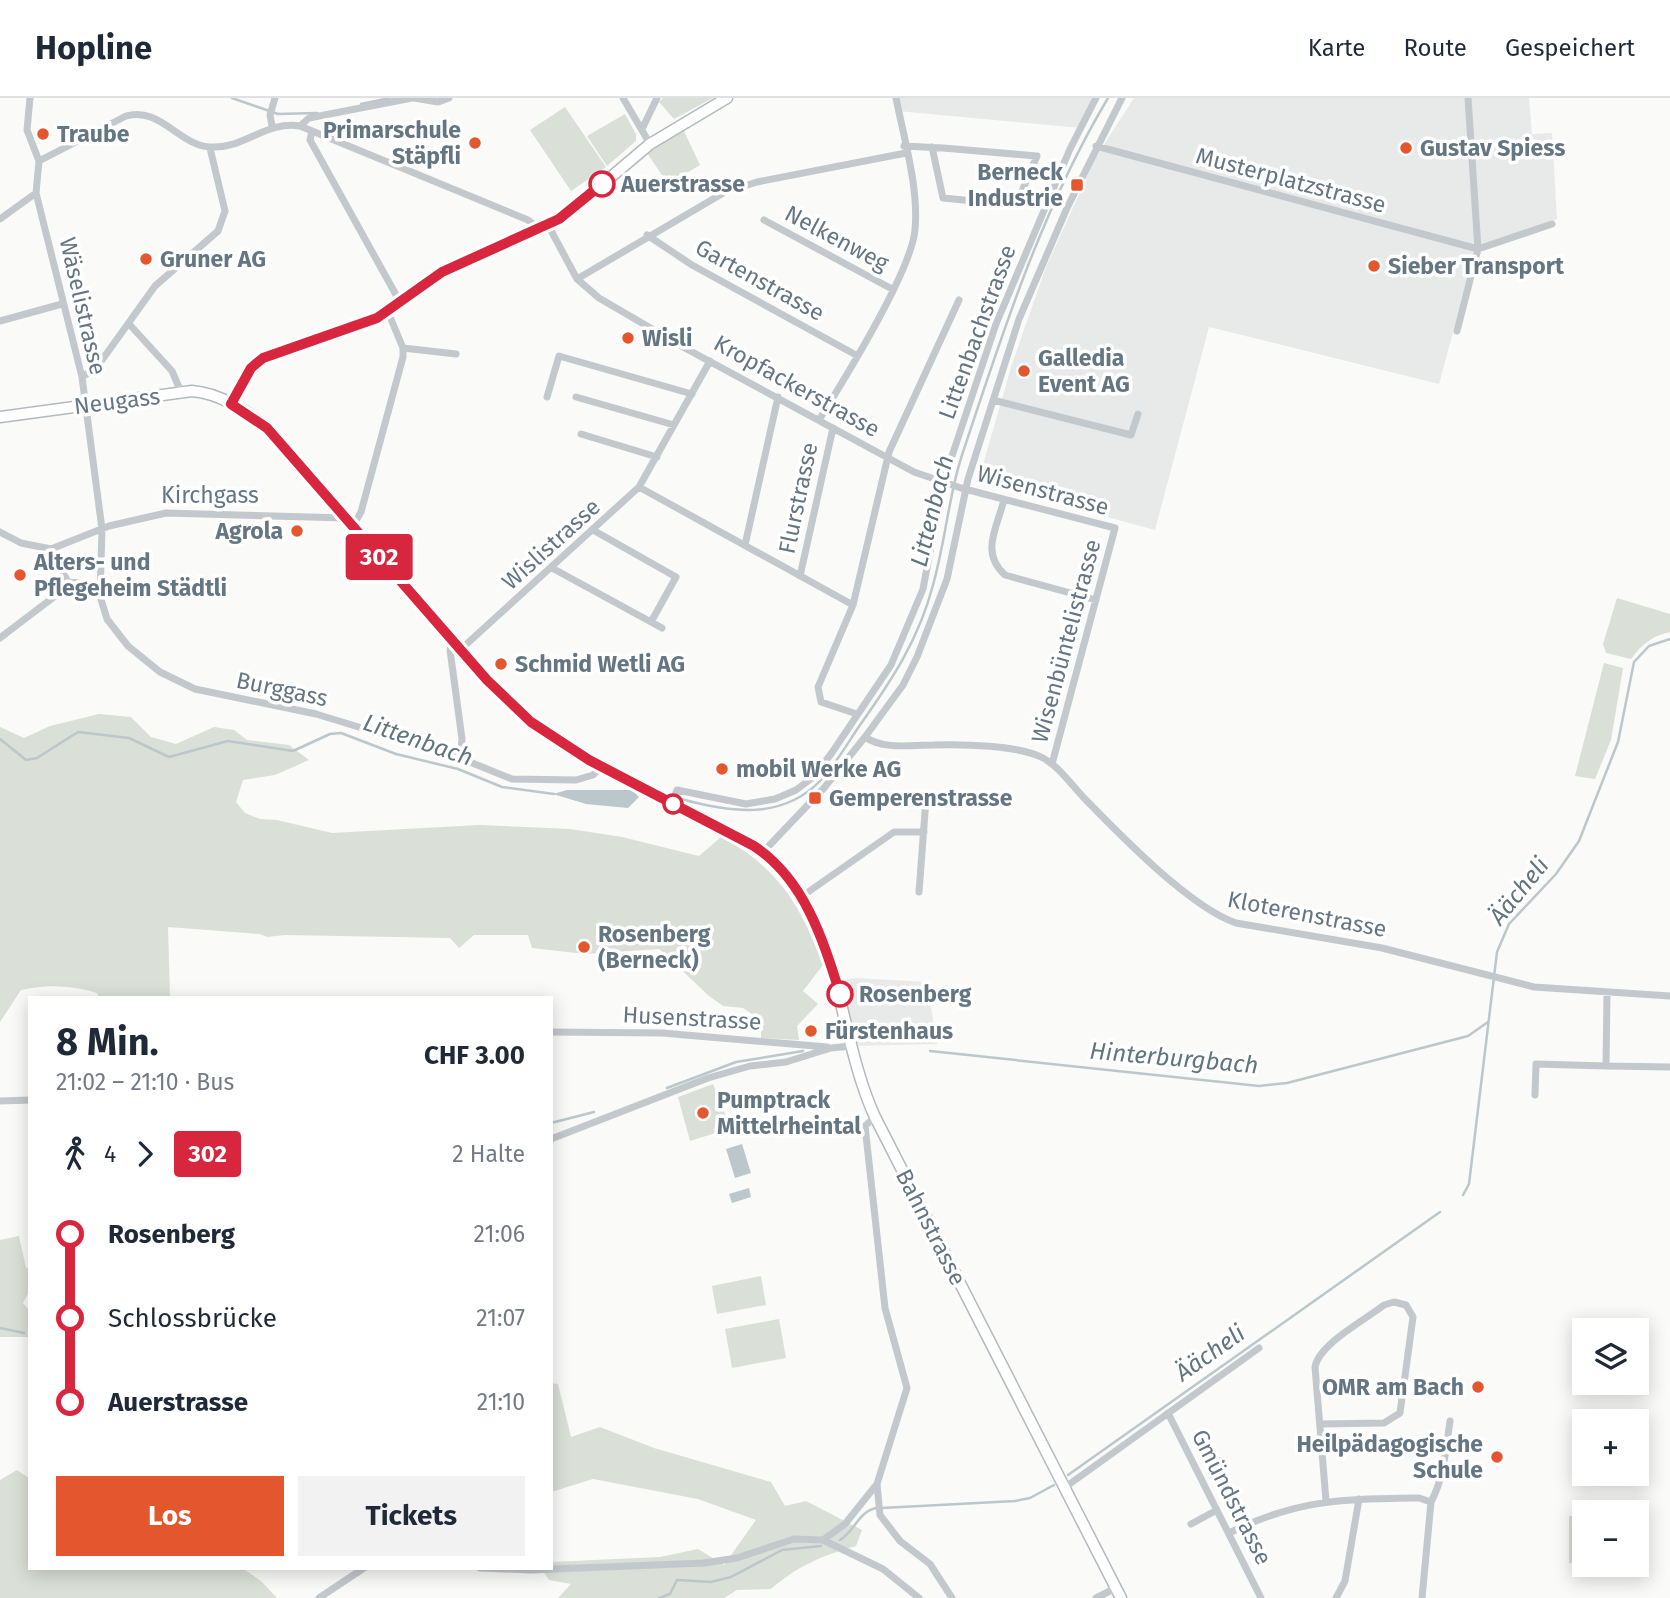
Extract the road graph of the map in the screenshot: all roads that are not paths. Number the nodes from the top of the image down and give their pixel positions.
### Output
1 (30, 98) edge
2 (275, 98) edge
3 (413, 98) edge
4 (449, 98) edge
5 (623, 98) edge
6 (657, 98) edge
7 (727, 98) edge
8 (896, 98) edge
9 (1096, 98) edge
10 (1122, 98) edge
11 (1468, 98) edge
12 (272, 126) junction
13 (300, 126) junction
14 (642, 129) junction
15 (312, 131) junction
16 (650, 144) junction
17 (1096, 146) junction
18 (932, 147) junction
19 (210, 148) junction
20 (905, 149) junction
21 (39, 162) junction
22 (36, 193) junction
23 (0, 219) edge
24 (764, 220) dead end
25 (1552, 224) dead end
26 (544, 227) junction
27 (648, 234) junction
28 (1478, 248) junction
29 (577, 279) junction
30 (892, 289) junction
31 (959, 300) dead end
32 (400, 302) junction
33 (62, 304) junction
34 (388, 312) junction
35 (0, 321) edge
36 (130, 325) junction
37 (1457, 331) dead end
38 (404, 348) junction
39 (456, 354) dead end
40 (856, 355) junction
41 (710, 362) junction
42 (82, 377) junction
43 (181, 392) junction
44 (692, 394) junction
45 (547, 397) dead end
46 (576, 397) dead end
47 (778, 397) junction
48 (993, 400) junction
49 (231, 404) junction
50 (85, 405) junction
51 (1138, 414) dead end
52 (0, 417) edge
53 (820, 420) junction
54 (674, 425) junction
55 (834, 428) junction
56 (581, 434) dead end
57 (657, 457) junction
58 (888, 458) junction
59 (946, 484) junction
60 (639, 487) junction
61 (963, 489) junction
62 (1004, 499) junction
63 (349, 522) junction
64 (1115, 528) joint
65 (102, 529) junction
66 (593, 530) junction
67 (0, 533) edge
68 (745, 545) junction
69 (51, 550) junction
70 (552, 568) junction
71 (800, 576) junction
72 (68, 582) junction
73 (100, 596) junction
74 (1096, 600) junction
75 (853, 605) junction
76 (650, 622) junction
77 (662, 628) dead end
78 (0, 638) edge
79 (456, 646) junction
80 (857, 714) junction
81 (867, 738) junction
82 (460, 758) junction
83 (1052, 764) junction
84 (601, 767) junction
85 (926, 799) dead end
86 (672, 803) junction
87 (924, 832) junction
88 (763, 852) junction
89 (919, 892) dead end
90 (801, 897) junction
91 (1607, 993) junction
92 (1670, 996) edge
93 (553, 1032) edge
94 (852, 1046) junction
95 (831, 1048) junction
96 (1606, 1066) junction
97 (1670, 1067) edge
98 (1535, 1095) dead end
99 (28, 1100) edge
100 (0, 1101) edge
101 (875, 1117) junction
102 (553, 1138) edge
103 (1259, 1348) dead end
104 (1168, 1413) junction
105 (1450, 1421) dead end
106 (1320, 1424) junction
107 (877, 1484) junction
108 (1064, 1488) junction
109 (1359, 1499) junction
110 (1326, 1500) junction
111 (1431, 1502) junction
112 (1217, 1510) junction
113 (1191, 1524) dead end
114 (1229, 1533) junction
115 (823, 1540) junction
116 (553, 1569) edge
117 (362, 1570) edge
118 (1118, 1593) edge
119 (319, 1598) edge
120 (919, 1598) edge
121 (952, 1598) edge
122 (1096, 1598) edge
123 (1261, 1598) edge
124 (1336, 1598) edge
125 (1422, 1598) edge

1 - 21 street
2 - 12 street
3 - 4 street
3 - 13 street
5 - 14 street
6 - 14 street
7 - 16 main road
8 - 20 street
9 - 59 street, Littenbachstrasse
10 - 17 street
11 - 28 street
12 - 13 street
12 - 19 street
13 - 15 street
14 - 16 street
15 - 26 street
15 - 32 street
16 - 26 main road
17 - 28 street, Musterplatzstrasse
17 - 48 street
18 - 18 street
18 - 20 street
19 - 21 street
19 - 36 street
20 - 27 street
20 - 30 street
21 - 22 street, Wäselistrasse
22 - 23 street
22 - 33 street, Wäselistrasse
24 - 30 street, Nelkenweg
25 - 28 street
26 - 29 street, Kropfackerstrasse
26 - 32 main road
27 - 29 street
27 - 40 street, Gartenstrasse
28 - 37 street
29 - 41 street, Kropfackerstrasse
30 - 40 street
31 - 58 street
32 - 34 main road
33 - 35 street
33 - 42 street, Wäselistrasse
34 - 38 street
34 - 49 main road
36 - 42 street
36 - 43 street
38 - 39 street
38 - 63 street
40 - 53 street
41 - 44 street, Wislistrasse
41 - 47 street, Kropfackerstrasse
42 - 50 street, Wäselistrasse
43 - 49 main road, Neugass
43 - 50 main road, Neugass
44 - 45 street
44 - 54 street, Wislistrasse
46 - 54 street
47 - 53 street, Kropfackerstrasse
47 - 68 street
48 - 51 street
48 - 61 street
49 - 63 main road, Neugass
50 - 52 main road, Neugass
50 - 65 street, Wäselistrasse
53 - 55 street, Kropfackerstrasse
54 - 57 street, Wislistrasse
55 - 58 street, Kropfackerstrasse
55 - 71 street, Flurstrasse
56 - 57 street
57 - 60 street, Wislistrasse
58 - 59 street, Kropfackerstrasse
58 - 75 street
59 - 61 street, Kropfackerstrasse
59 - 80 street, Littenbachstrasse
60 - 66 street, Wislistrasse
60 - 68 street
61 - 62 street, Wisenstrasse
61 - 81 street
62 - 64 street, Wisenstrasse
62 - 74 street
63 - 65 street, Kirchgass
63 - 79 main road, Neugass
64 - 74 street, Wisenbüntelistrasse
65 - 69 street, Kirchgass
65 - 73 street, Wäselistrasse
66 - 70 street, Wislistrasse
66 - 76 street
67 - 69 street
68 - 71 street
69 - 72 street
70 - 76 street
70 - 79 street, Wislistrasse
71 - 75 street
72 - 73 street
72 - 78 street
73 - 82 street, Burggass
74 - 83 street, Wisenbüntelistrasse
75 - 80 street
76 - 77 street
79 - 82 street
79 - 84 main road, Bahnstrasse
80 - 86 street, Littenbachstrasse
81 - 83 street, Kloterenstrasse
81 - 88 street
82 - 84 street, Burggass
83 - 91 street, Kloterenstrasse
84 - 86 main road, Bahnstrasse
85 - 87 street
86 - 88 main road, Bahnstrasse
87 - 89 street
87 - 90 street
88 - 90 main road, Bahnstrasse
90 - 94 main road, Bahnstrasse
91 - 92 street, Kloterenstrasse
91 - 96 street
93 - 95 street, Husenstrasse
94 - 95 street
94 - 101 main road, Bahnstrasse
95 - 102 street
96 - 97 street
96 - 98 street
99 - 100 street
101 - 107 street
101 - 108 main road, Bahnstrasse
103 - 104 street
104 - 108 street
104 - 112 street, Gmündstrasse
105 - 111 street
106 - 106 street
106 - 110 street
107 - 115 street
107 - 121 street
108 - 118 main road, Bahnstrasse
109 - 110 street
109 - 111 street
109 - 124 street
110 - 114 street
111 - 125 street
112 - 113 street
112 - 114 street, Gmündstrasse
114 - 123 street, Gmündstrasse
115 - 116 street
115 - 120 street
117 - 119 street
118 - 122 street

